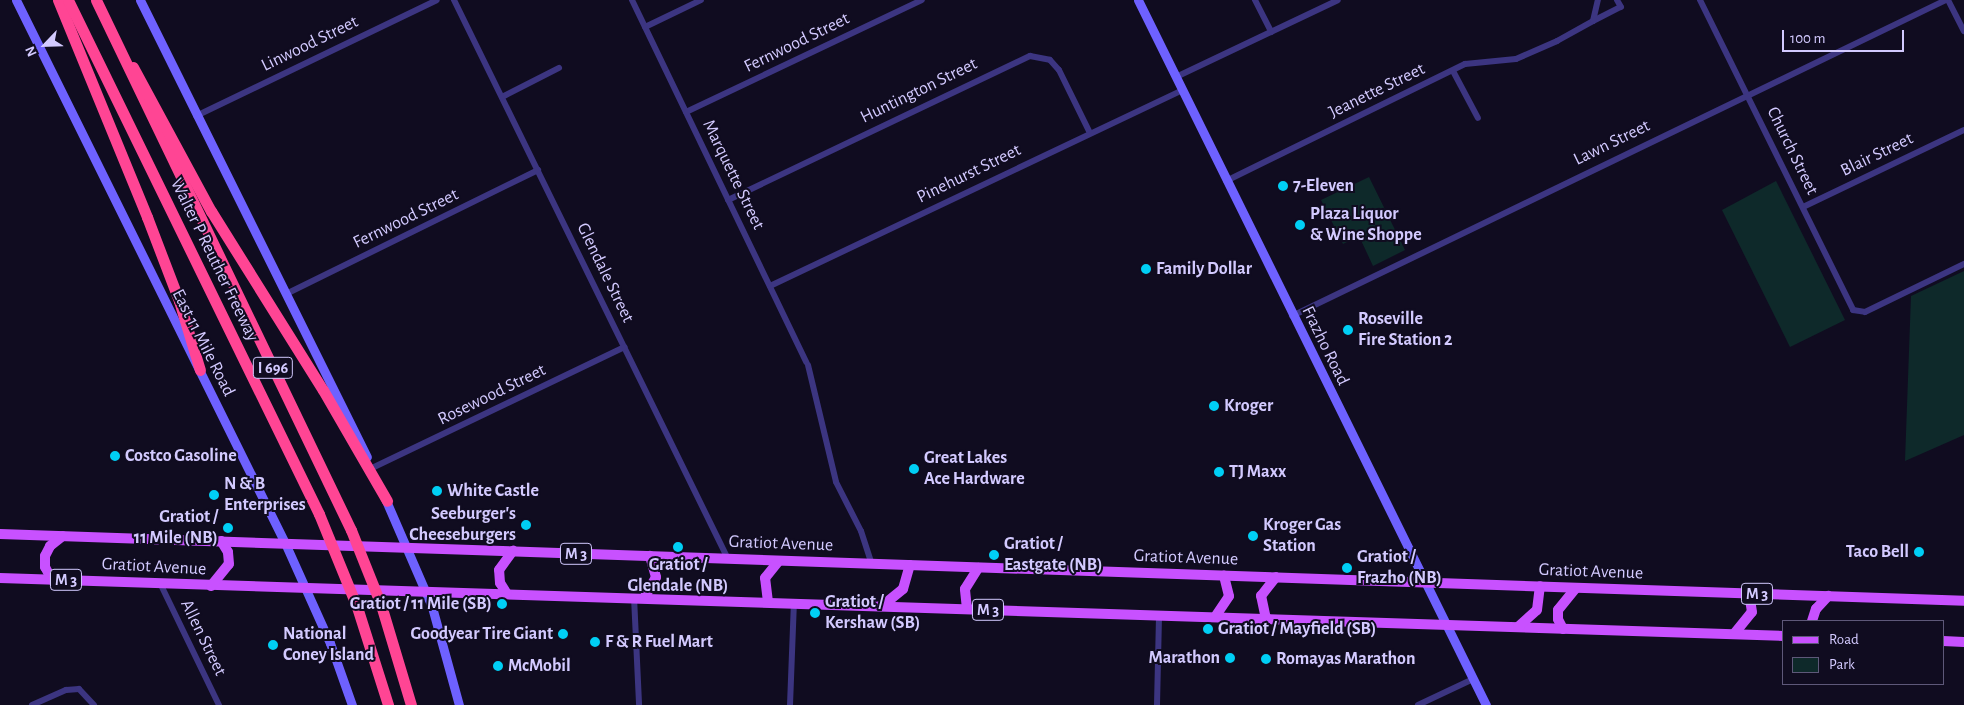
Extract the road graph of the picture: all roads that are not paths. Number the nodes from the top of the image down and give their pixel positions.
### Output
1 (16, 0) edge
2 (58, 0) edge
3 (68, 0) edge
4 (96, 0) edge
5 (140, 0) edge
6 (437, 0) edge
7 (454, 0) edge
8 (632, 0) edge
9 (701, 0) edge
10 (922, 0) edge
11 (1138, 0) edge
12 (1255, 0) edge
13 (1338, 0) edge
14 (1598, 0) edge
15 (1617, 0) edge
16 (1700, 0) edge
17 (1947, 0) edge
18 (1593, 21) junction
19 (645, 27) junction
20 (1964, 31) edge
21 (1271, 32) junction
22 (114, 39) junction
23 (558, 68) dead end
24 (1453, 71) junction
25 (1176, 78) junction
26 (1182, 90) junction
27 (1748, 93) junction
28 (502, 97) junction
29 (686, 112) junction
30 (196, 116) junction
31 (1478, 118) dead end
32 (1964, 130) edge
33 (1090, 133) junction
34 (538, 170) junction
35 (1226, 181) junction
36 (728, 200) junction
37 (1803, 207) junction
38 (1964, 264) edge
39 (770, 286) junction
40 (286, 294) junction
41 (1292, 316) junction
42 (625, 347) junction
43 (200, 370) junction
44 (372, 468) junction
45 (387, 501) junction
46 (0, 534) edge
47 (63, 536) junction
48 (221, 541) junction
49 (285, 543) junction
50 (407, 547) junction
51 (513, 551) junction
52 (650, 556) junction
53 (728, 559) junction
54 (779, 561) junction
55 (872, 564) junction
56 (910, 565) junction
57 (978, 568) junction
58 (1224, 576) junction
59 (1276, 577) junction
60 (0, 578) edge
61 (52, 580) junction
62 (160, 583) junction
63 (1424, 583) junction
64 (211, 586) junction
65 (1540, 586) junction
66 (1576, 588) junction
67 (306, 589) junction
68 (426, 591) junction
69 (507, 594) junction
70 (1749, 594) junction
71 (1828, 596) junction
72 (639, 598) junction
73 (1964, 601) edge
74 (768, 602) junction
75 (794, 603) junction
76 (882, 606) junction
77 (967, 609) junction
78 (1159, 615) junction
79 (1215, 617) junction
80 (1266, 618) junction
81 (1812, 620) edge
82 (1445, 624) junction
83 (1518, 627) junction
84 (1563, 629) junction
85 (1734, 634) junction
86 (1782, 636) edge
87 (1944, 641) edge
88 (1964, 642) edge
89 (1473, 679) junction
90 (32, 705) edge
91 (94, 705) edge
92 (219, 705) edge
93 (352, 705) edge
94 (388, 705) edge
95 (411, 705) edge
96 (459, 705) edge
97 (639, 705) edge
98 (790, 705) edge
99 (1157, 705) edge
100 (1418, 705) edge
101 (1486, 705) edge

1 - 43 main road, East 11 Mile Road
2 - 43 highway
3 - 94 highway, Walter P Reuther Freeway / I 696
4 - 22 highway, Walter P Reuther Freeway / I 696
5 - 30 main road
6 - 30 street, Linwood Street
7 - 28 street, Glendale Street
8 - 19 street, Marquette Street
9 - 19 street
10 - 29 street, Fernwood Street
11 - 25 main road, Frazho Road
12 - 21 street
13 - 21 street
14 - 18 street
15 - 18 street, Jeanette Street
16 - 27 street, Church Street
17 - 20 street
17 - 27 street, Lawn Street
18 - 24 street, Jeanette Street
19 - 29 street, Marquette Street
21 - 25 street
22 - 45 highway
22 - 95 highway, Walter P Reuther Freeway / I 696
23 - 28 street
24 - 31 street
24 - 35 street, Jeanette Street
25 - 26 main road, Frazho Road
26 - 33 street, Pinehurst Street
26 - 35 main road, Frazho Road
27 - 37 street, Church Street
27 - 41 street, Lawn Street
28 - 34 street, Glendale Street
29 - 36 street, Marquette Street
30 - 40 main road
32 - 37 street, Blair Street
33 - 36 street, Huntington Street
33 - 39 street, Pinehurst Street
34 - 40 street, Fernwood Street
34 - 42 street, Glendale Street
35 - 41 main road, Frazho Road
36 - 39 street, Marquette Street
37 - 38 street, Church Street
39 - 55 street, Marquette Street
40 - 44 main road
41 - 63 main road, Frazho Road
42 - 44 street, Rosewood Street
42 - 53 street, Glendale Street
43 - 49 main road, East 11 Mile Road
44 - 45 main road
45 - 50 main road
46 - 47 main road, Gratiot Avenue / M 3
47 - 48 main road, Gratiot Avenue / M 3
47 - 61 main road
48 - 49 main road, Gratiot Avenue / M 3
48 - 64 main road
49 - 50 main road, M 3
49 - 67 main road, East 11 Mile Road
50 - 51 main road, Gratiot Avenue / M 3
50 - 68 main road
51 - 52 main road, Gratiot Avenue / M 3
51 - 69 main road
52 - 53 main road, Gratiot Avenue / M 3
52 - 72 main road
53 - 54 main road, Gratiot Avenue / M 3
54 - 55 main road, Gratiot Avenue / M 3
54 - 74 main road
55 - 56 main road, Gratiot Avenue / M 3
56 - 57 main road, Gratiot Avenue / M 3
56 - 76 main road
57 - 58 main road, Gratiot Avenue / M 3
57 - 77 main road
58 - 59 main road, Gratiot Avenue / M 3
58 - 79 main road
59 - 63 main road, Gratiot Avenue / M 3
59 - 80 main road
60 - 61 main road, Gratiot Avenue / M 3
61 - 62 main road, Gratiot Avenue / M 3
62 - 64 main road, Gratiot Avenue / M 3
62 - 92 street, Allen Street
63 - 65 main road, Gratiot Avenue / M 3
63 - 82 main road, Frazho Road
64 - 67 main road, Gratiot Avenue / M 3
65 - 66 main road, Gratiot Avenue / M 3
65 - 83 main road
66 - 70 main road, Gratiot Avenue / M 3
66 - 84 main road
67 - 68 main road, M 3
67 - 93 main road, East 11 Mile Road
68 - 69 main road, M 3
68 - 96 main road
69 - 72 main road, M 3
70 - 71 main road, Gratiot Avenue / M 3
70 - 85 main road
71 - 73 main road, Gratiot Avenue / M 3
71 - 81 main road
72 - 74 main road, M 3
72 - 97 street
74 - 75 main road, M 3
75 - 76 main road, M 3
75 - 98 street
76 - 77 main road, M 3
77 - 78 main road, M 3
78 - 79 main road, M 3
78 - 99 street
79 - 80 main road, M 3
80 - 82 main road, M 3
82 - 83 main road, M 3
82 - 89 main road, Frazho Road
83 - 84 main road, M 3
84 - 85 main road, M 3
85 - 86 main road, M 3
87 - 88 main road
89 - 100 street
89 - 101 main road, Frazho Road
90 - 91 street

